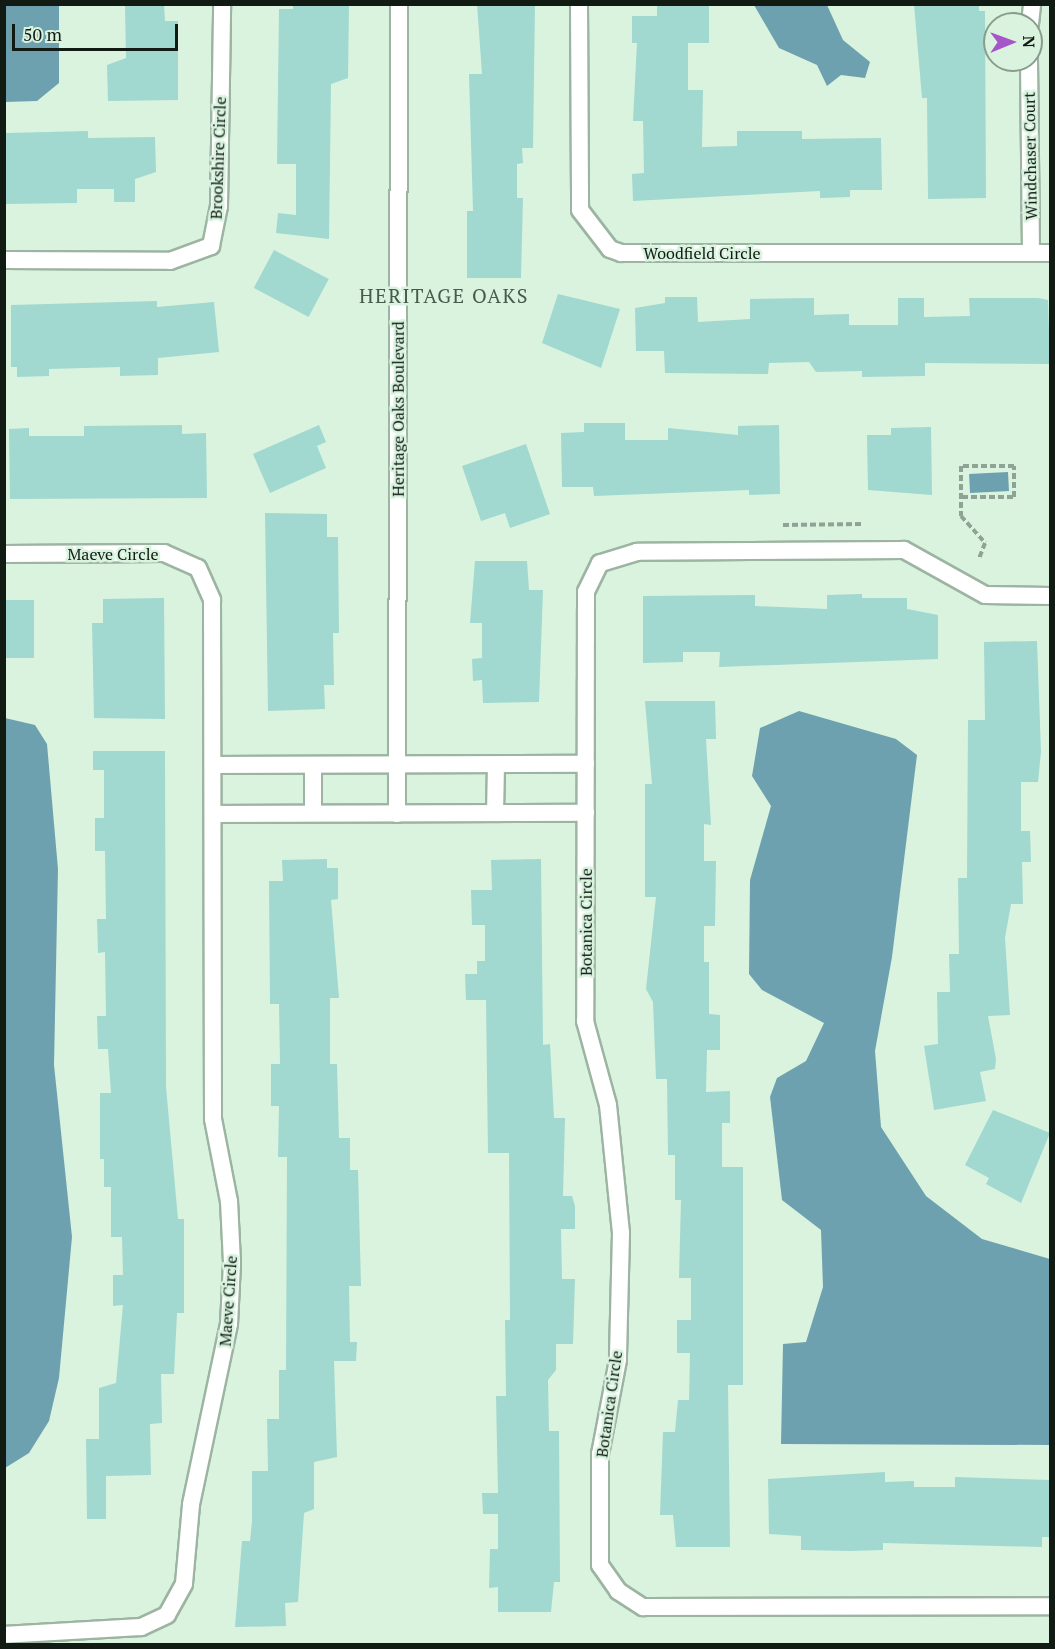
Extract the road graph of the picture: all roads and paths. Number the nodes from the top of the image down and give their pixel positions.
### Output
1 (222, 4) edge
2 (399, 4) edge
3 (579, 4) edge
4 (1029, 72) edge
5 (1031, 253) junction
6 (1050, 253) edge
7 (4, 260) edge
8 (962, 497) junction
9 (862, 524) dead end
10 (783, 525) dead end
11 (4, 554) edge
12 (979, 559) dead end
13 (1050, 597) edge
14 (586, 764) junction
15 (214, 765) junction
16 (313, 766) junction
17 (496, 766) junction
18 (397, 767) junction
19 (313, 813) junction
20 (495, 813) junction
21 (586, 813) junction
22 (214, 814) junction
23 (397, 814) junction
24 (1050, 1606) edge
25 (4, 1635) edge

1 - 7 street, Brookshire Circle
2 - 18 street, Heritage Oaks Boulevard
3 - 5 street, Woodfield Circle
4 - 5 street, Windchaser Court
5 - 6 street, Woodfield Circle
8 - 8 path
8 - 12 path
9 - 10 path
11 - 15 street, Maeve Circle
13 - 14 street, Botanica Circle
14 - 17 street
14 - 21 street, Botanica Circle
15 - 16 street
15 - 22 street, Maeve Circle
16 - 18 street
16 - 19 street
17 - 18 street
17 - 20 street
18 - 23 street, Heritage Oaks Boulevard
19 - 22 street
19 - 23 street
20 - 21 street
20 - 23 street
21 - 24 street, Botanica Circle
22 - 25 street, Maeve Circle

